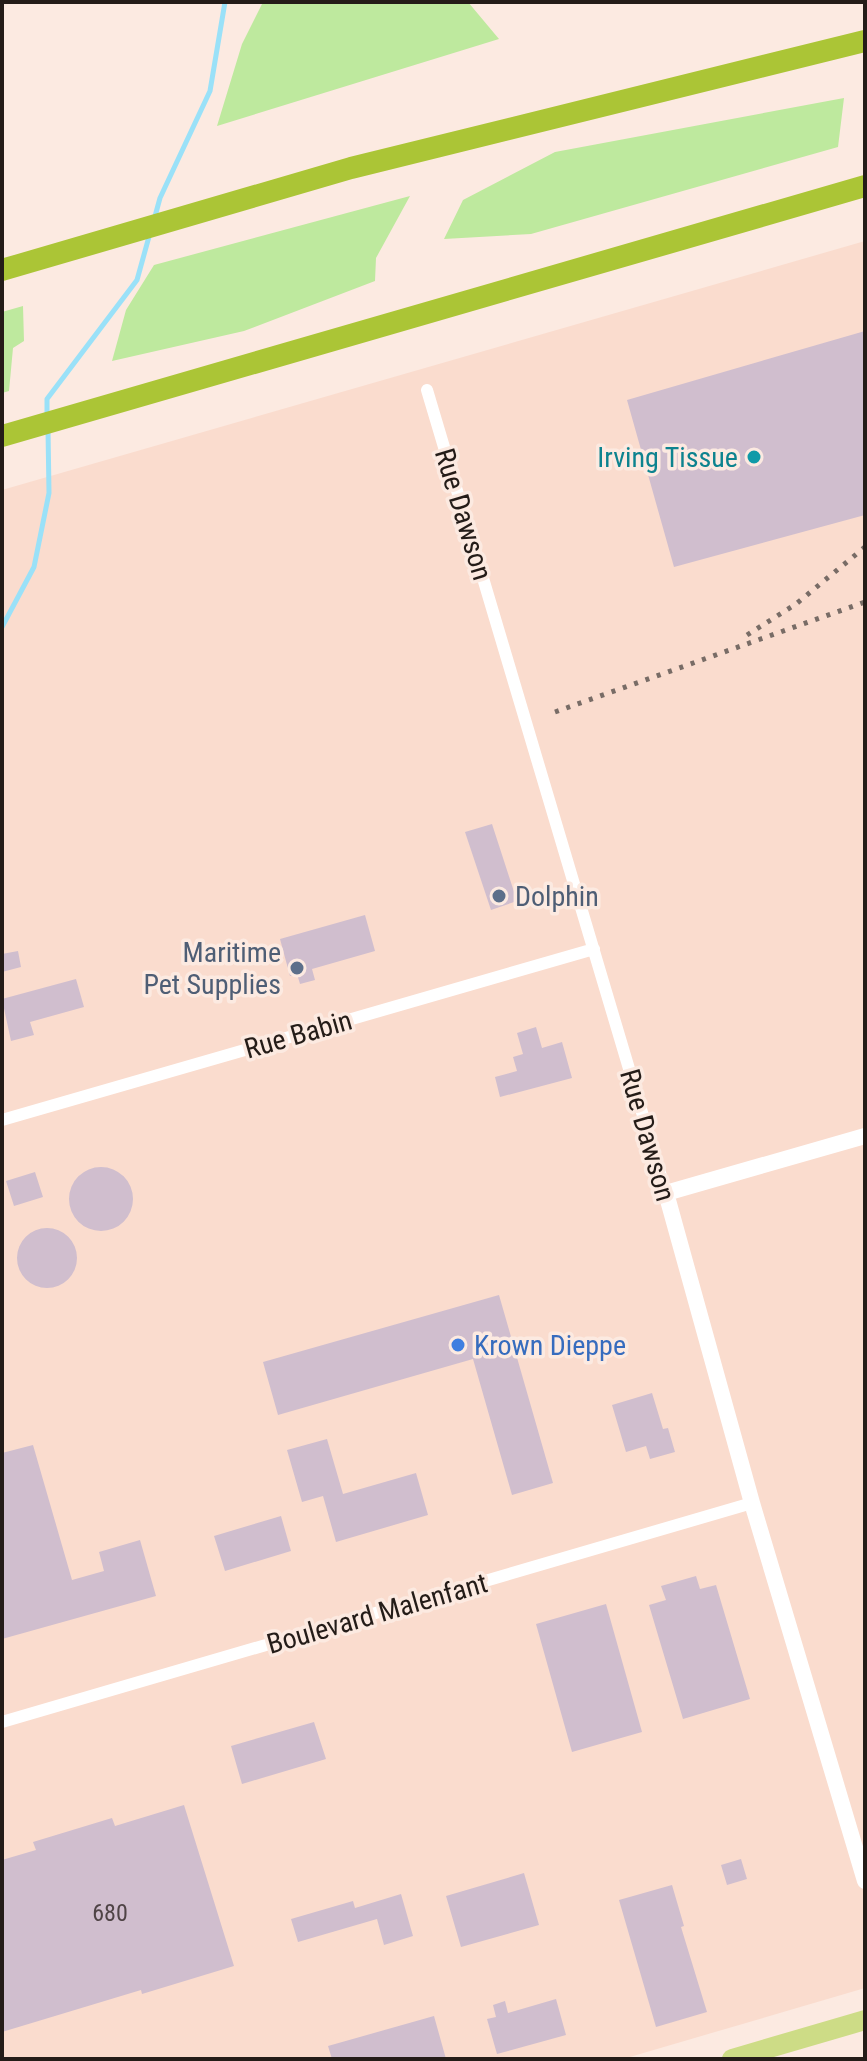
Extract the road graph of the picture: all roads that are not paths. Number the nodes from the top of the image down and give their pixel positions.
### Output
1 (865, 41) edge
2 (865, 186) edge
3 (2, 270) edge
4 (427, 390) dead end
5 (2, 436) edge
6 (594, 949) junction
7 (2, 1120) edge
8 (865, 1136) edge
9 (666, 1193) junction
10 (752, 1503) junction
11 (2, 1722) edge
12 (865, 1881) edge
13 (865, 2020) edge
14 (732, 2059) edge

1 - 3 highway
2 - 5 highway
4 - 6 street, Rue Dawson
6 - 7 street, Rue Babin
6 - 9 street, Rue Dawson
8 - 9 street
9 - 10 street, Rue Dawson
10 - 11 street, Boulevard Malenfant
10 - 12 street, Rue Dawson
13 - 14 main road

